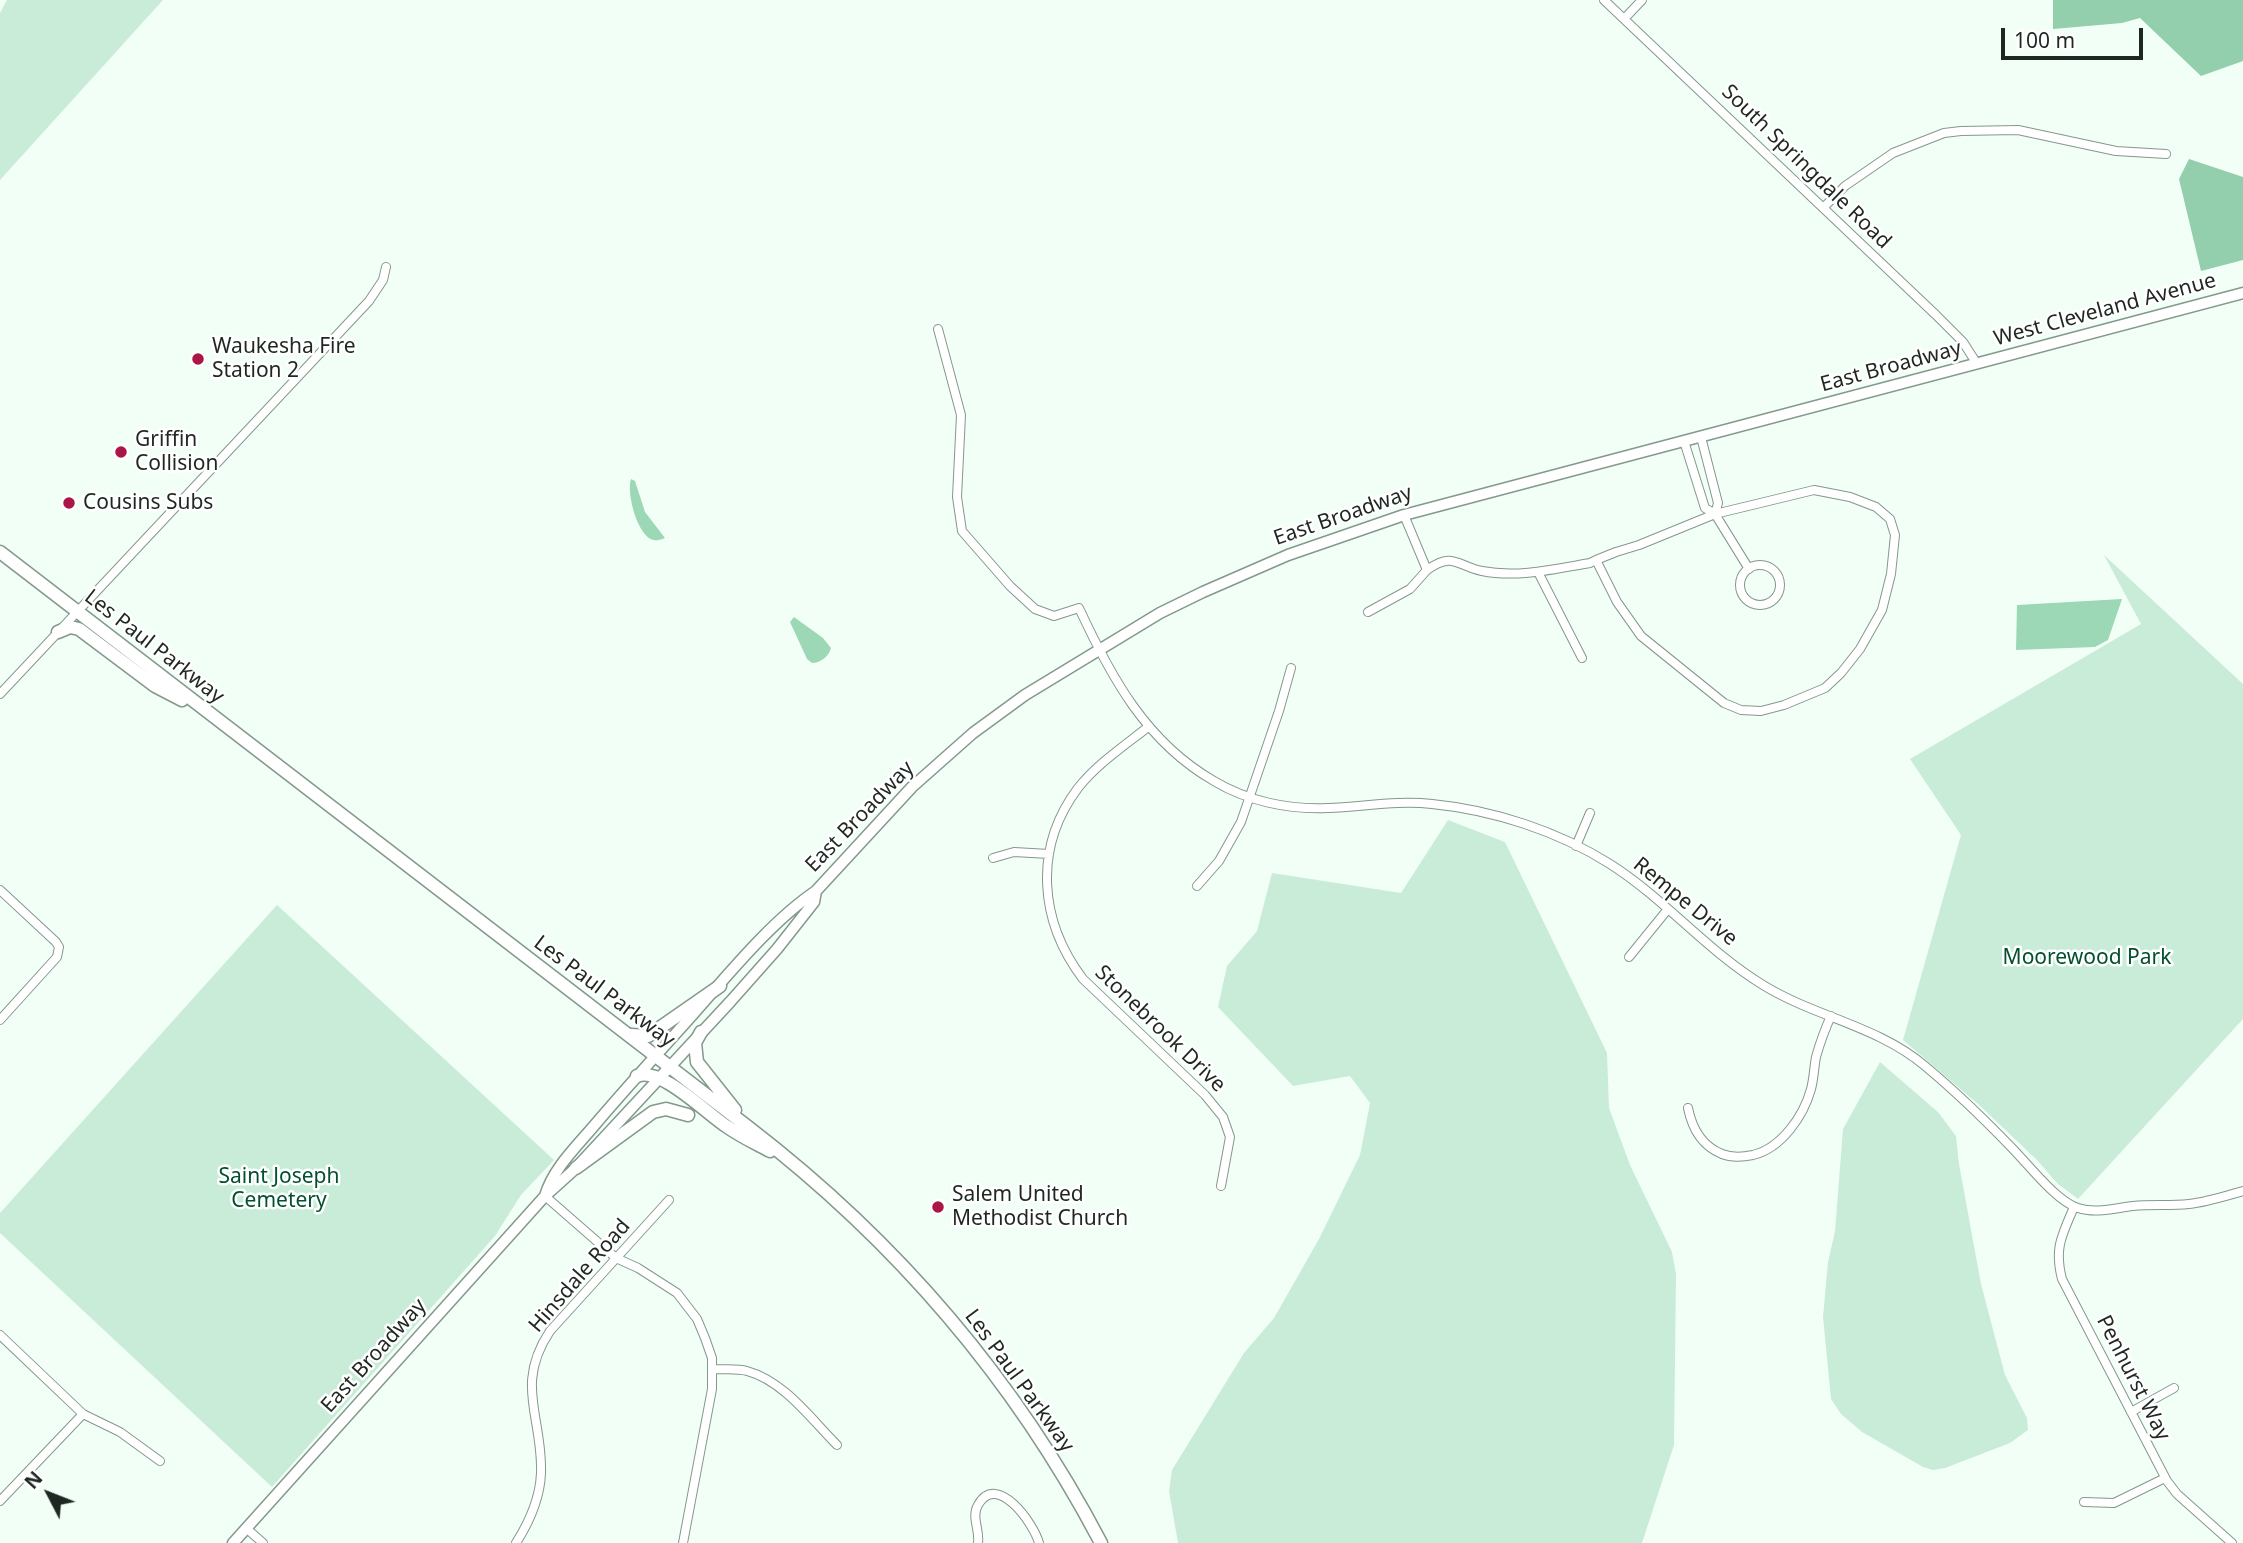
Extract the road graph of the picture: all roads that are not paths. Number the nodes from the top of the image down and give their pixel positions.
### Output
1 (1604, 0) edge
2 (1642, 0) edge
3 (1624, 19) junction
4 (2166, 154) dead end
5 (1823, 208) junction
6 (386, 267) dead end
7 (2243, 293) edge
8 (938, 329) dead end
9 (1977, 364) junction
10 (1701, 437) junction
11 (1684, 441) junction
12 (1715, 514) junction
13 (1404, 515) junction
14 (0, 552) edge
15 (1596, 560) junction
16 (1749, 569) junction
17 (1427, 570) junction
18 (1538, 572) junction
19 (78, 612) junction
20 (1368, 612) dead end
21 (58, 632) junction
22 (1099, 650) junction
23 (1582, 658) dead end
24 (1291, 668) dead end
25 (0, 695) edge
26 (213, 717) junction
27 (1147, 727) junction
28 (1250, 797) junction
29 (1590, 813) dead end
30 (1576, 846) junction
31 (1049, 854) junction
32 (993, 858) dead end
33 (1197, 886) dead end
34 (0, 890) edge
35 (816, 891) junction
36 (1668, 908) junction
37 (1629, 957) dead end
38 (720, 986) junction
39 (1831, 1016) junction
40 (0, 1020) edge
41 (625, 1032) junction
42 (701, 1032) junction
43 (656, 1056) junction
44 (669, 1066) junction
45 (637, 1076) junction
46 (654, 1082) junction
47 (1688, 1108) dead end
48 (688, 1115) dead end
49 (748, 1126) junction
50 (789, 1160) junction
51 (576, 1168) junction
52 (1221, 1186) dead end
53 (2243, 1191) edge
54 (545, 1196) junction
55 (669, 1200) dead end
56 (2074, 1207) junction
57 (616, 1258) junction
58 (0, 1335) edge
59 (713, 1369) junction
60 (2174, 1388) dead end
61 (2131, 1412) junction
62 (83, 1413) junction
63 (837, 1445) dead end
64 (160, 1461) dead end
65 (2165, 1478) junction
66 (0, 1501) edge
67 (2084, 1502) dead end
68 (246, 1528) junction
69 (233, 1543) edge
70 (263, 1543) edge
71 (516, 1543) edge
72 (683, 1543) edge
73 (978, 1543) edge
74 (1039, 1543) edge
75 (1101, 1543) edge
76 (2232, 1543) edge

1 - 3 street, South Springdale Road
2 - 3 street
3 - 5 street, South Springdale Road
4 - 5 street
5 - 9 street, South Springdale Road
6 - 19 street
7 - 9 main road, West Cleveland Avenue
8 - 22 street, Rempe Drive
9 - 10 main road, East Broadway
10 - 11 main road, East Broadway
10 - 12 street
11 - 12 street
11 - 13 main road, East Broadway
12 - 15 street
12 - 15 street
12 - 16 street
13 - 17 street
13 - 22 main road, East Broadway
14 - 19 main road, Les Paul Parkway
15 - 18 street
16 - 16 street
17 - 18 street
17 - 20 street
18 - 23 street
19 - 21 street
19 - 26 main road, Les Paul Parkway
21 - 25 street
21 - 26 main road
22 - 27 street, Rempe Drive
22 - 35 main road, East Broadway
24 - 28 street
26 - 41 main road, Les Paul Parkway
27 - 28 street, Rempe Drive
27 - 31 street, Stonebrook Drive
28 - 30 street, Rempe Drive
28 - 33 street
29 - 30 street
30 - 36 street, Rempe Drive
31 - 32 street
31 - 52 street, Stonebrook Drive
34 - 40 street
35 - 38 main road, East Broadway
35 - 42 main road, East Broadway
36 - 37 street
36 - 39 street, Rempe Drive
38 - 41 main road
38 - 43 main road, East Broadway
39 - 47 street
39 - 56 street, Rempe Drive
41 - 43 main road, Les Paul Parkway
42 - 44 main road, East Broadway
42 - 49 main road
43 - 44 main road, Les Paul Parkway
43 - 45 main road, East Broadway
44 - 46 main road, East Broadway
44 - 49 main road, Les Paul Parkway
45 - 46 main road
45 - 54 main road, East Broadway
46 - 50 main road
46 - 51 main road, East Broadway
48 - 51 main road
49 - 50 main road, Les Paul Parkway
50 - 75 main road, Les Paul Parkway
51 - 54 main road, East Broadway
53 - 56 street
54 - 57 street
54 - 68 main road, East Broadway
55 - 57 street, Hinsdale Road
56 - 61 street, Penhurst Way
57 - 59 street
57 - 71 street, Hinsdale Road
58 - 62 street
59 - 63 street
59 - 72 street
60 - 61 street
61 - 65 street, Penhurst Way
62 - 64 street
62 - 66 street
65 - 67 street
65 - 76 street, Penhurst Way
68 - 69 main road, East Broadway
68 - 70 street
73 - 74 street

